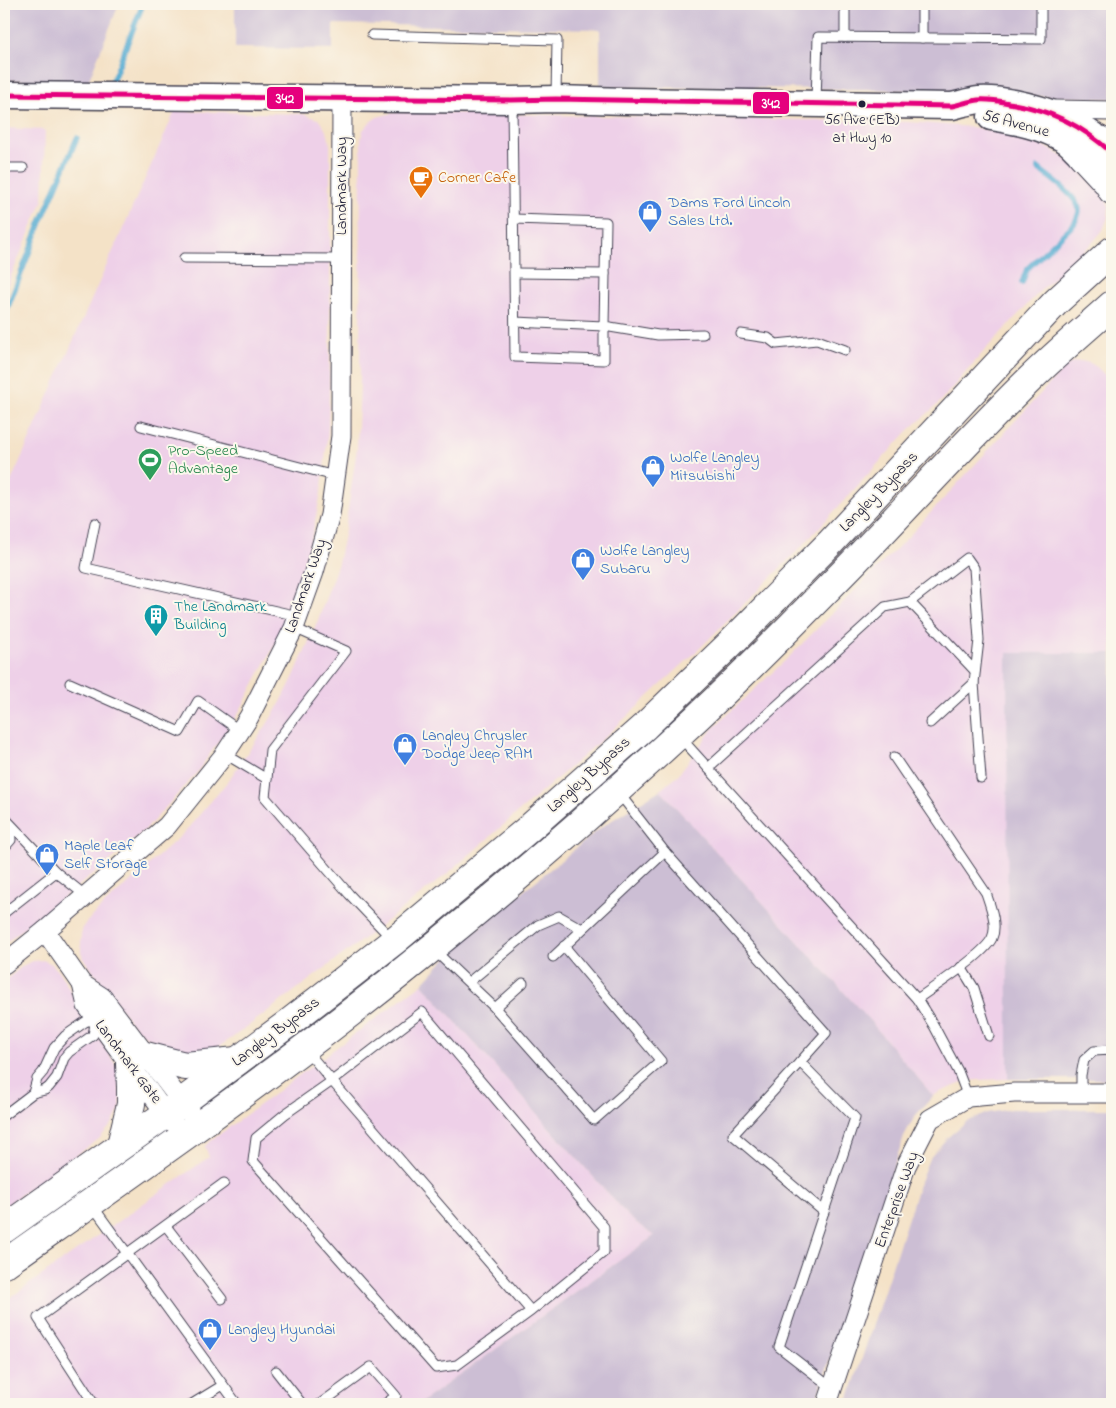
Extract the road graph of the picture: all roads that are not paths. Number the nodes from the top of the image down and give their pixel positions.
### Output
1 (845, 4) edge
2 (922, 4) edge
3 (1041, 4) edge
4 (372, 35) dead end
5 (845, 38) junction
6 (922, 38) junction
7 (4, 95) edge
8 (342, 98) junction
9 (556, 99) junction
10 (512, 100) junction
11 (816, 104) junction
12 (952, 106) junction
13 (1040, 109) junction
14 (1112, 111) edge
15 (1101, 144) edge
16 (4, 168) edge
17 (23, 168) dead end
18 (1112, 190) edge
19 (514, 219) junction
20 (1112, 251) edge
21 (184, 258) dead end
22 (342, 259) junction
23 (515, 273) junction
24 (605, 274) junction
25 (1112, 305) edge
26 (515, 322) junction
27 (604, 326) junction
28 (703, 334) dead end
29 (741, 334) dead end
30 (845, 350) dead end
31 (141, 426) dead end
32 (335, 476) junction
33 (95, 523) dead end
34 (910, 602) junction
35 (296, 622) junction
36 (975, 671) junction
37 (70, 683) dead end
38 (974, 683) junction
39 (930, 723) dead end
40 (240, 731) junction
41 (678, 735) junction
42 (225, 754) junction
43 (894, 757) dead end
44 (708, 768) junction
45 (981, 778) dead end
46 (267, 779) junction
47 (617, 790) junction
48 (4, 817) edge
49 (10, 824) junction
50 (4, 848) edge
51 (664, 852) junction
52 (56, 872) junction
53 (86, 896) junction
54 (4, 913) edge
55 (582, 929) junction
56 (46, 931) junction
57 (394, 941) junction
58 (564, 946) junction
59 (432, 948) junction
60 (553, 957) dead end
61 (4, 964) edge
62 (962, 967) junction
63 (469, 982) junction
64 (523, 983) dead end
65 (82, 984) junction
66 (917, 999) junction
67 (495, 1008) junction
68 (96, 1018) junction
69 (989, 1036) dead end
70 (304, 1048) junction
71 (1112, 1050) edge
72 (138, 1060) junction
73 (239, 1061) junction
74 (800, 1062) junction
75 (332, 1081) junction
76 (33, 1093) junction
77 (1081, 1094) junction
78 (1112, 1094) edge
79 (968, 1097) junction
80 (174, 1108) junction
81 (4, 1115) edge
82 (192, 1130) junction
83 (121, 1145) junction
84 (224, 1183) dead end
85 (91, 1202) junction
86 (824, 1212) junction
87 (166, 1226) junction
88 (4, 1229) edge
89 (128, 1253) junction
90 (4, 1264) edge
91 (222, 1299) dead end
92 (530, 1311) junction
93 (276, 1371) dead end
94 (223, 1384) junction
95 (830, 1396) edge
96 (94, 1404) edge
97 (192, 1404) edge
98 (237, 1404) edge
99 (302, 1404) edge
100 (320, 1404) edge
101 (385, 1404) edge

1 - 5 lane
2 - 6 lane
3 - 6 lane
4 - 9 lane
5 - 6 lane
5 - 11 lane
7 - 8 main road, 56 Avenue
8 - 10 main road, 56 Avenue
8 - 22 street, Landmark Way
9 - 10 main road, 56 Avenue
9 - 11 main road, 56 Avenue
10 - 19 lane
11 - 12 main road, 56 Avenue
12 - 13 main road, 56 Avenue
12 - 15 main road, 56 Avenue
13 - 14 street, 56 Avenue
13 - 15 main road, 56 Avenue
15 - 18 highway
16 - 17 lane
19 - 23 lane
19 - 24 lane
20 - 57 highway, Langley Bypass
21 - 22 lane
22 - 32 street, Landmark Way
23 - 24 lane
23 - 26 lane
24 - 27 lane
25 - 41 highway, Langley Bypass
26 - 27 lane
26 - 27 lane
27 - 28 lane
29 - 30 lane
31 - 32 lane
32 - 35 street, Landmark Way
33 - 35 lane
34 - 36 lane
34 - 36 lane
34 - 44 lane
35 - 40 street, Landmark Way
35 - 46 lane
36 - 38 lane
37 - 40 lane
38 - 39 lane
38 - 45 lane
40 - 42 street, Landmark Way
41 - 44 lane
41 - 47 highway, Langley Bypass
42 - 46 lane
42 - 53 street, Landmark Way
43 - 62 lane
44 - 66 lane
46 - 57 lane
47 - 51 lane
47 - 59 highway, Langley Bypass
48 - 49 lane
49 - 50 lane
49 - 52 lane
51 - 55 lane
51 - 74 lane
52 - 53 lane
52 - 54 lane
53 - 56 street, Landmark Way
55 - 58 lane
55 - 63 lane
56 - 61 street, Landmark Way
56 - 65 street, Landmark Gate
57 - 73 highway, Langley Bypass
58 - 60 lane
58 - 67 lane
59 - 63 lane
59 - 70 highway, Langley Bypass
62 - 66 lane
62 - 69 lane
63 - 67 lane
64 - 67 lane
65 - 68 street, Landmark Gate
65 - 72 street, Landmark Gate
66 - 79 lane
68 - 72 street, Landmark Gate
68 - 76 lane
68 - 76 lane
70 - 75 lane
70 - 82 highway, Langley Bypass
71 - 77 lane
72 - 73 highway
72 - 80 street, Landmark Gate
72 - 83 highway
73 - 80 highway, Langley Bypass
74 - 86 lane
74 - 86 lane
75 - 92 lane
75 - 92 lane
75 - 92 lane
76 - 81 lane
77 - 78 street, Enterprise Way
77 - 79 street, Enterprise Way
79 - 95 street, Enterprise Way
80 - 82 street, Landmark Gate
80 - 83 highway, Langley Bypass
82 - 85 highway, Langley Bypass
83 - 88 highway, Langley Bypass
84 - 87 lane
85 - 89 lane
85 - 90 highway, Langley Bypass
86 - 95 lane
87 - 89 lane
87 - 91 lane
89 - 94 lane
89 - 96 lane
93 - 99 lane
94 - 97 lane
94 - 98 lane
100 - 101 lane

